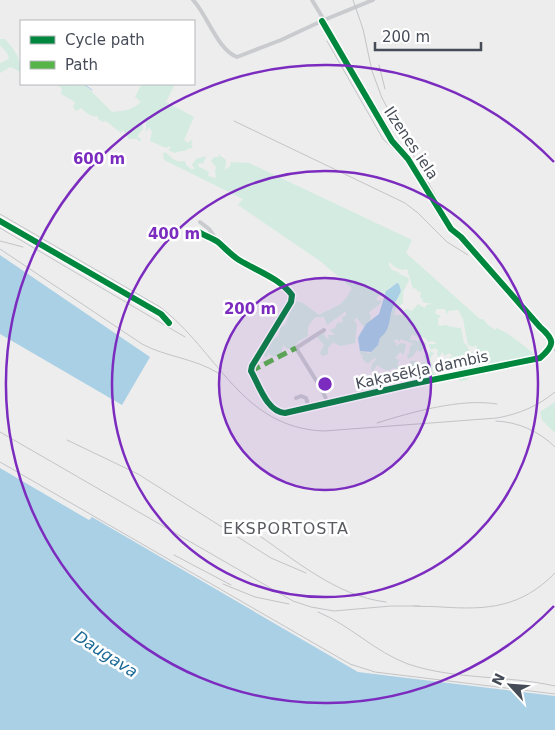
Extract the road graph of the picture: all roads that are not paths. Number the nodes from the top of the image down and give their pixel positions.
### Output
1 (193, 0) edge
2 (312, 0) edge
3 (373, 0) edge
4 (323, 20) junction
5 (0, 221) edge
6 (200, 222) dead end
7 (197, 232) dead end
8 (218, 242) junction
9 (169, 322) dead end
10 (324, 330) dead end
11 (552, 337) joint
12 (296, 398) dead end
13 (328, 403) junction
14 (309, 408) junction

1 - 4 street
2 - 4 street, Ilzenes iela
3 - 4 street
4 - 11 street, Ilzenes iela
5 - 9 street
6 - 8 street
7 - 8 street
8 - 14 street, Kaķasēkļa dambis
10 - 13 street
11 - 13 street, Kaķasēkļa dambis
12 - 14 street
13 - 14 street, Kaķasēkļa dambis

